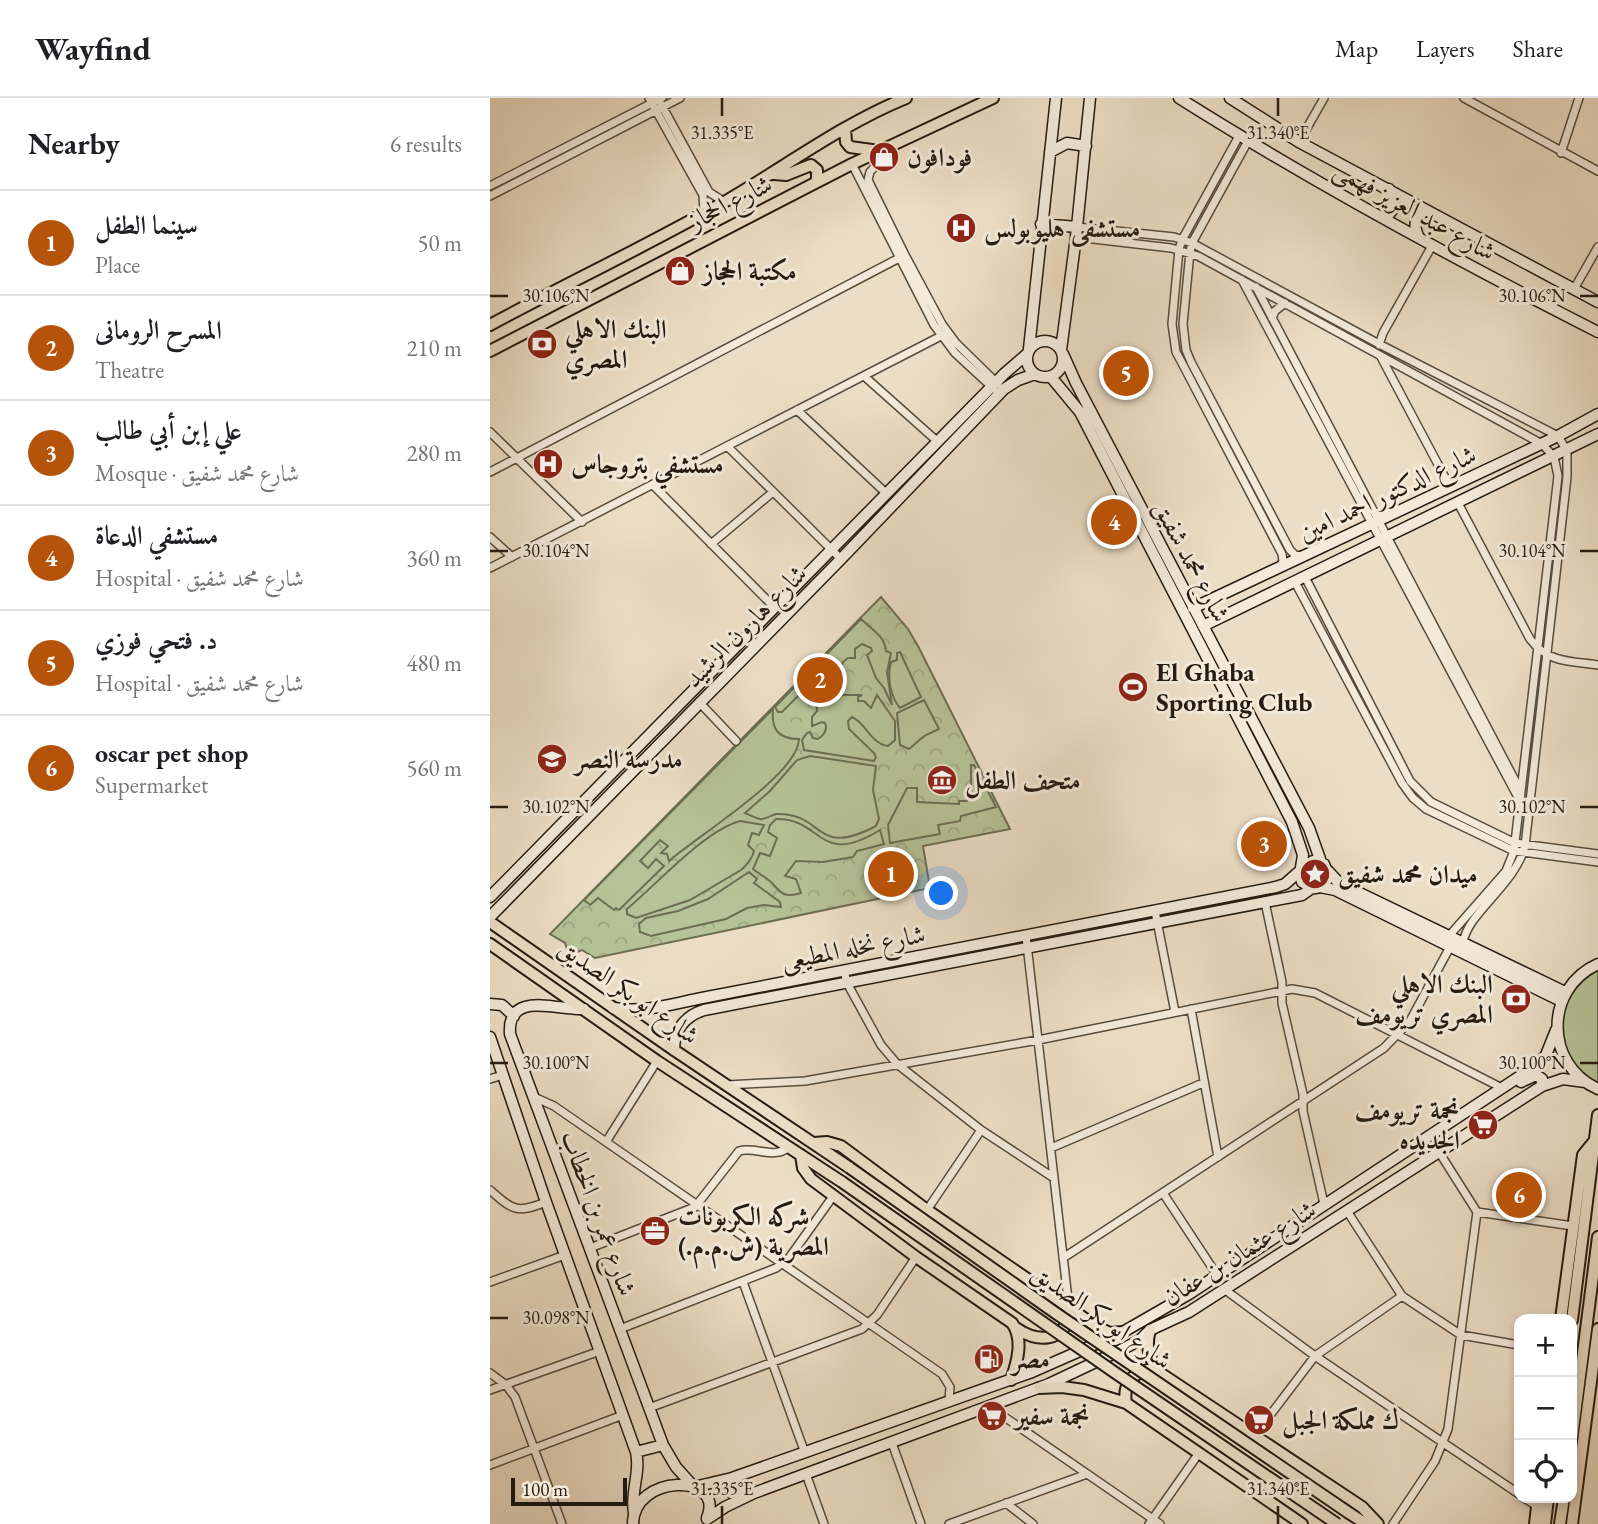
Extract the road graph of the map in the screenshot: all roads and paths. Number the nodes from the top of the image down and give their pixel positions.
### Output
1 (680, 98) edge
2 (906, 98) edge
3 (993, 98) edge
4 (1056, 98) edge
5 (1090, 98) edge
6 (1179, 98) edge
7 (1230, 98) edge
8 (1324, 98) edge
9 (1464, 98) edge
10 (1579, 98) edge
11 (657, 102) edge
12 (845, 128) junction
13 (1244, 138) junction
14 (1299, 142) junction
15 (1086, 146) junction
16 (1050, 152) junction
17 (878, 153) junction
18 (1561, 153) junction
19 (852, 164) junction
20 (1598, 171) edge
21 (773, 174) junction
22 (817, 182) junction
23 (490, 186) edge
24 (1389, 189) junction
25 (490, 196) edge
26 (724, 202) junction
27 (1426, 210) junction
28 (704, 213) junction
29 (1386, 218) junction
30 (1041, 224) junction
31 (1077, 232) junction
32 (1418, 236) junction
33 (1182, 240) junction
34 (1192, 243) junction
35 (1433, 244) junction
36 (1598, 247) edge
37 (1179, 249) junction
38 (1190, 252) junction
39 (902, 256) junction
40 (1242, 279) junction
41 (1258, 283) junction
42 (1574, 289) junction
43 (1598, 302) edge
44 (1285, 303) junction
45 (1272, 318) junction
46 (490, 325) edge
47 (1598, 332) edge
48 (941, 336) junction
49 (1379, 344) junction
50 (490, 351) edge
51 (1028, 351) junction
52 (1062, 352) junction
53 (1380, 355) junction
54 (1035, 374) junction
55 (864, 376) junction
56 (1051, 377) junction
57 (997, 388) junction
58 (797, 410) junction
59 (1598, 414) edge
60 (490, 432) edge
61 (1598, 434) edge
62 (1558, 436) junction
63 (938, 442) junction
64 (1542, 444) junction
65 (727, 446) junction
66 (1567, 451) junction
67 (1554, 457) junction
68 (517, 458) junction
69 (490, 472) edge
70 (653, 485) junction
71 (1450, 487) junction
72 (773, 492) junction
73 (887, 494) junction
74 (1458, 503) junction
75 (582, 522) junction
76 (1375, 522) junction
77 (490, 537) edge
78 (1384, 539) junction
79 (711, 544) junction
80 (832, 550) junction
81 (1303, 556) junction
82 (512, 557) junction
83 (841, 559) junction
84 (1280, 567) junction
85 (490, 568) edge
86 (1300, 580) junction
87 (775, 608) junction
88 (1193, 608) junction
89 (1203, 626) junction
90 (1538, 649) junction
91 (1547, 656) junction
92 (1598, 666) edge
93 (690, 694) junction
94 (699, 702) junction
95 (736, 741) dead end
96 (1521, 791) junction
97 (1520, 801) junction
98 (1317, 846) junction
99 (1515, 847) junction
100 (1525, 850) junction
101 (1302, 851) junction
102 (1598, 854) edge
103 (1321, 862) junction
104 (1598, 862) edge
105 (1302, 868) junction
106 (1328, 871) junction
107 (1337, 887) junction
108 (1316, 888) junction
109 (490, 897) edge
110 (1265, 902) junction
111 (1155, 911) junction
112 (490, 920) edge
113 (1157, 923) junction
114 (1026, 936) junction
115 (1450, 942) junction
116 (1463, 943) junction
117 (490, 944) edge
118 (1028, 948) junction
119 (1598, 964) edge
120 (844, 970) junction
121 (847, 983) junction
122 (1282, 990) junction
123 (1563, 997) junction
124 (490, 1004) edge
125 (613, 1008) junction
126 (583, 1009) junction
127 (1191, 1009) junction
128 (1175, 1012) junction
129 (514, 1016) junction
130 (1556, 1030) junction
131 (1399, 1035) junction
132 (490, 1037) edge
133 (1038, 1040) junction
134 (674, 1050) junction
135 (657, 1061) junction
136 (897, 1064) junction
137 (503, 1075) junction
138 (490, 1079) edge
139 (1585, 1082) junction
140 (1203, 1083) junction
141 (726, 1085) junction
142 (1505, 1086) junction
143 (1542, 1086) junction
144 (1598, 1089) edge
145 (534, 1097) junction
146 (1303, 1102) junction
147 (1598, 1115) edge
148 (981, 1130) junction
149 (1596, 1139) junction
150 (606, 1142) junction
151 (814, 1143) junction
152 (789, 1147) junction
153 (1051, 1148) junction
154 (1440, 1152) junction
155 (801, 1155) junction
156 (1218, 1157) junction
157 (1054, 1178) junction
158 (490, 1190) edge
159 (1163, 1193) junction
160 (834, 1195) junction
161 (546, 1202) junction
162 (1324, 1204) junction
163 (698, 1205) junction
164 (927, 1210) junction
165 (1347, 1211) junction
166 (1477, 1212) junction
167 (1573, 1226) junction
168 (1598, 1237) edge
169 (590, 1248) junction
170 (565, 1255) junction
171 (916, 1257) junction
172 (1063, 1258) junction
173 (783, 1264) junction
174 (1217, 1275) junction
175 (490, 1282) edge
176 (743, 1282) junction
177 (1224, 1289) junction
178 (1402, 1296) junction
179 (1069, 1308) junction
180 (1562, 1314) edge
181 (1573, 1314) edge
182 (869, 1324) junction
183 (1016, 1328) junction
184 (620, 1329) junction
185 (1598, 1329) edge
186 (1150, 1330) junction
187 (1123, 1332) junction
188 (1461, 1335) junction
189 (1514, 1344) edge
190 (600, 1351) junction
191 (1315, 1356) junction
192 (772, 1363) junction
193 (490, 1373) edge
194 (1160, 1373) junction
195 (1011, 1380) junction
196 (506, 1385) junction
197 (1039, 1388) junction
198 (490, 1391) edge
199 (1577, 1399) edge
200 (949, 1402) junction
201 (1126, 1403) junction
202 (990, 1407) junction
203 (649, 1408) junction
204 (623, 1415) junction
205 (1255, 1436) junction
206 (892, 1443) junction
207 (1444, 1444) junction
208 (663, 1445) junction
209 (534, 1449) junction
210 (636, 1452) junction
211 (805, 1453) junction
212 (1199, 1453) junction
213 (490, 1465) edge
214 (806, 1474) junction
215 (1087, 1474) junction
216 (732, 1478) junction
217 (694, 1487) junction
218 (759, 1491) junction
219 (1514, 1491) edge
220 (1006, 1503) junction
221 (1537, 1503) edge
222 (1547, 1503) edge
223 (1563, 1503) edge
224 (633, 1518) edge
225 (705, 1522) edge
226 (1154, 1522) edge
227 (1297, 1522) edge
228 (562, 1524) edge
229 (622, 1524) edge
230 (824, 1524) edge
231 (921, 1524) edge
232 (949, 1524) edge
233 (1033, 1524) edge
234 (1337, 1524) edge
235 (1366, 1524) edge
236 (1378, 1524) edge
237 (1393, 1524) edge
238 (1535, 1524) edge
239 (1545, 1524) edge
240 (1560, 1524) edge
241 (1572, 1524) edge

1 - 11 street
2 - 12 main road, شارع الحجاز
3 - 17 main road, شارع الحجاز
4 - 16 street
5 - 15 street
6 - 13 street, شارع عبد العزيز فهمى
7 - 14 street, شارع عبد العزيز فهمى
8 - 14 street
9 - 18 street
10 - 18 street
11 - 23 street
11 - 25 street
11 - 26 street
11 - 28 street
12 - 17 main road
12 - 21 main road, شارع الحجاز
13 - 29 street, شارع عبد العزيز فهمى
13 - 33 street
13 - 34 street
14 - 24 street, شارع عبد العزيز فهمى
15 - 16 street
15 - 31 street
16 - 30 street
17 - 19 main road, شارع الحجاز
17 - 39 street
18 - 20 street
19 - 22 main road, شارع الحجاز
19 - 39 street
21 - 22 main road
21 - 26 main road, شارع الحجاز
22 - 50 main road, شارع الحجاز
24 - 27 street, شارع عبد العزيز فهمى
24 - 29 street
26 - 28 main road, شارع الحجاز
27 - 32 street
27 - 42 street, شارع عبد العزيز فهمى
28 - 46 main road, شارع الحجاز
29 - 32 street, شارع عبد العزيز فهمى
30 - 31 street
30 - 51 street
31 - 33 street
31 - 37 street
31 - 52 street
32 - 35 street, شارع عبد العزيز فهمى
33 - 34 street
33 - 37 street
34 - 38 street
34 - 41 street
35 - 47 street, شارع عبد العزيز فهمى
35 - 49 street
36 - 42 street
37 - 38 street
37 - 84 street
38 - 40 street
38 - 81 street
39 - 48 street
39 - 57 street
39 - 68 street
40 - 41 street
40 - 76 street
41 - 44 street
41 - 45 street
41 - 49 street
42 - 43 street, شارع عبد العزيز فهمى
44 - 45 street
44 - 53 street
45 - 76 street
48 - 55 street
48 - 57 street
49 - 53 street
49 - 62 street
51 - 52 street
51 - 54 street
51 - 57 street, شارع هارون الرشيد
52 - 56 street
52 - 88 street, شارع محمد شفيق
53 - 64 street
53 - 71 street
54 - 56 street
54 - 57 street, شارع هارون الرشيد
55 - 58 street
55 - 63 street
56 - 101 street, شارع محمد شفيق
57 - 63 street, شارع هارون الرشيد
57 - 83 street, شارع هارون الرشيد
58 - 65 street
58 - 73 street
59 - 62 street, شارع الدكتور احمد امين
60 - 68 street
61 - 66 street, شارع الدكتور احمد امين
62 - 64 street, شارع الدكتور احمد امين
62 - 66 street
63 - 73 street, شارع هارون الرشيد
64 - 67 street
64 - 71 street, شارع الدكتور احمد امين
65 - 70 street
65 - 72 street
66 - 67 street, شارع الدكتور احمد امين
66 - 91 street
67 - 74 street, شارع الدكتور احمد امين
67 - 90 street
68 - 69 street
68 - 75 street
70 - 75 street
70 - 79 street
71 - 76 street, شارع الدكتور احمد امين
72 - 79 street
72 - 80 street
73 - 80 street, شارع هارون الرشيد
74 - 78 street, شارع الدكتور احمد امين
74 - 90 street
75 - 82 street
76 - 78 street
76 - 81 street, شارع الدكتور احمد امين
77 - 82 street
78 - 86 street, شارع الدكتور احمد امين
78 - 96 street
78 - 97 street
79 - 87 street
80 - 83 street
80 - 87 street, شارع هارون الرشيد
81 - 84 street, شارع الدكتور احمد امين
82 - 85 street
83 - 94 street, شارع هارون الرشيد
84 - 88 street, شارع الدكتور احمد امين
86 - 89 street, شارع الدكتور احمد امين
86 - 99 street
87 - 93 street, شارع هارون الرشيد
88 - 89 street, شارع محمد شفيق
89 - 98 street, شارع محمد شفيق
90 - 91 street
90 - 96 street
91 - 92 street
91 - 100 street
93 - 94 street
93 - 109 street, شارع هارون الرشيد
94 - 95 street
94 - 112 street, شارع هارون الرشيد
96 - 97 street
97 - 99 street
98 - 101 street
98 - 103 street, شارع محمد شفيق
99 - 100 street
99 - 115 street
100 - 102 street
100 - 104 street
100 - 116 street
101 - 105 street, شارع محمد شفيق
103 - 105 street
103 - 106 street
105 - 108 street
105 - 111 street, شارع نخله المطيعى
106 - 107 street
106 - 108 street
107 - 108 street
107 - 115 street
108 - 110 street, شارع نخله المطيعى
110 - 113 street, شارع نخله المطيعى
110 - 122 street
111 - 113 street
111 - 114 street, شارع نخله المطيعى
112 - 125 main road, شارع ابو بكر الصديق
113 - 118 street, شارع نخله المطيعى
113 - 128 street
114 - 118 street
114 - 120 street, شارع نخله المطيعى
115 - 116 street
115 - 123 street
115 - 131 street
116 - 123 street
117 - 126 main road, شارع ابو بكر الصديق
118 - 121 street, شارع نخله المطيعى
118 - 133 street
119 - 123 street
120 - 121 street
120 - 125 street, شارع نخله المطيعى
121 - 134 street, شارع نخله المطيعى
121 - 136 street
122 - 127 street
122 - 131 street
122 - 146 street
123 - 130 street
124 - 129 street
125 - 134 main road, شارع ابو بكر الصديق
126 - 129 street
126 - 135 main road, شارع ابو بكر الصديق
127 - 128 street
127 - 140 street
128 - 133 street
129 - 145 street, شارع عمر بن الخطاب
130 - 139 street
130 - 142 street, شارع عثمان بن عفان
131 - 142 street
131 - 146 street
132 - 137 street, شارع عمر بن الخطاب
133 - 136 street
133 - 153 street
134 - 141 main road, شارع ابو بكر الصديق
135 - 150 street
135 - 152 main road, شارع ابو بكر الصديق
136 - 141 street
136 - 148 street
137 - 138 street
137 - 161 street, شارع عمر بن الخطاب
139 - 143 street, شارع عثمان بن عفان
139 - 144 street
140 - 153 street
140 - 156 street
141 - 151 main road, شارع ابو بكر الصديق
142 - 143 street
142 - 162 street, شارع عثمان بن عفان
143 - 154 street, شارع عثمان بن عفان
145 - 150 street
145 - 169 street, شارع عمر بن الخطاب
146 - 156 street
146 - 162 street
147 - 149 main road
148 - 157 street
148 - 164 street
149 - 167 main road
149 - 181 main road
150 - 163 street
151 - 164 main road, شارع ابو بكر الصديق
151 - 235 main road, شارع ابو بكر الصديق, bridge
152 - 155 main road, شارع ابو بكر الصديق
152 - 163 street
153 - 157 street
154 - 165 street, شارع عثمان بن عفان
154 - 166 street
155 - 160 main road, شارع ابو بكر الصديق
155 - 234 main road, شارع ابو بكر الصديق, bridge
156 - 159 street
157 - 172 street
158 - 161 street
159 - 172 street
159 - 174 street
160 - 171 main road, شارع ابو بكر الصديق
160 - 173 street
161 - 170 street, شارع عمر بن الخطاب
162 - 174 street, شارع عثمان بن عفان
163 - 169 street
163 - 173 street
164 - 179 main road, شارع ابو بكر الصديق
165 - 177 street, شارع عثمان بن عفان
165 - 178 street
166 - 167 street
166 - 188 street
167 - 180 main road
168 - 199 main road
169 - 184 street, شارع عمر بن الخطاب
170 - 175 street
170 - 190 street, شارع عمر بن الخطاب
171 - 182 street
171 - 183 main road, شارع ابو بكر الصديق
172 - 179 street
173 - 176 street
173 - 182 street
174 - 187 street, شارع عثمان بن عفان
176 - 184 street
176 - 192 street
177 - 186 street, شارع عثمان بن عفان
177 - 191 street
178 - 188 street
178 - 191 street
179 - 183 main road
179 - 187 main road, شارع ابو بكر الصديق
182 - 192 street
182 - 200 street
183 - 195 main road
184 - 203 street, شارع عمر بن الخطاب
185 - 241 main road
186 - 194 main road, شارع ابو بكر الصديق
186 - 197 street, شارع عثمان بن عفان
187 - 195 street, شارع عثمان بن عفان
188 - 189 street
188 - 207 street
190 - 196 street
190 - 204 street, شارع عمر بن الخطاب
191 - 205 street
191 - 207 street
192 - 203 street
192 - 211 street
193 - 196 street
194 - 201 main road
194 - 205 main road, شارع ابو بكر الصديق
195 - 200 street, شارع عثمان بن عفان
196 - 198 street
196 - 209 street
197 - 201 main road
197 - 202 street, شارع عثمان بن عفان
200 - 211 street, شارع عثمان بن عفان
201 - 212 main road
202 - 206 street, شارع عثمان بن عفان
202 - 215 street
203 - 208 street, شارع عمر بن الخطاب
204 - 209 street
204 - 210 street, شارع عمر بن الخطاب
205 - 236 main road, شارع ابو بكر الصديق
206 - 214 street, شارع عثمان بن عفان
206 - 231 street
207 - 219 street
207 - 237 street
208 - 210 street
208 - 217 street, شارع عمر بن الخطاب
209 - 213 street
209 - 228 street
210 - 224 street, شارع عمر بن الخطاب
211 - 216 street, شارع عثمان بن عفان
212 - 226 street
212 - 227 main road
214 - 218 street, شارع عثمان بن عفان
214 - 230 street
215 - 220 street
215 - 226 street
216 - 217 street, شارع عثمان بن عفان
216 - 218 street
217 - 224 street, شارع عثمان بن عفان
217 - 225 street, شارع عمر بن الخطاب
218 - 225 street, شارع عثمان بن عفان
220 - 232 street
220 - 233 street
221 - 238 main road
222 - 239 main road
223 - 240 main road
224 - 229 street

